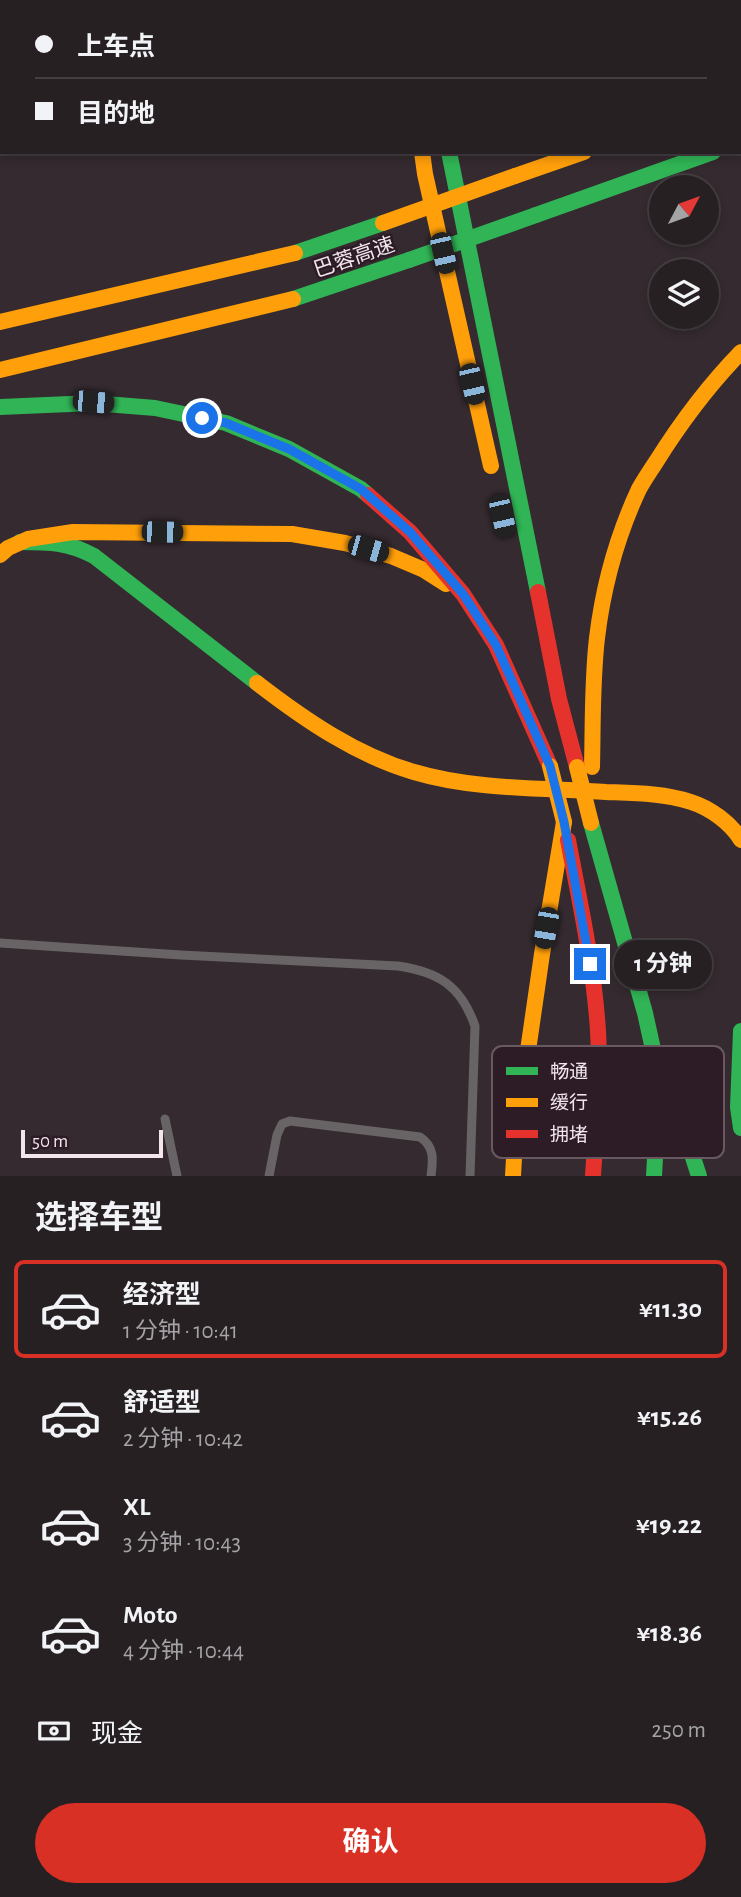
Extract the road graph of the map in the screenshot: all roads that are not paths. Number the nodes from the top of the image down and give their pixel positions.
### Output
1 (422, 154) edge
2 (449, 154) edge
3 (578, 154) edge
4 (707, 154) edge
5 (0, 323) edge
6 (741, 352) edge
7 (0, 370) edge
8 (0, 407) edge
9 (495, 484) dead end
10 (20, 542) junction
11 (0, 555) edge
12 (463, 594) junction
13 (543, 700) dead end
14 (550, 766) junction
15 (584, 767) junction
16 (564, 822) junction
17 (741, 840) edge
18 (0, 943) edge
19 (645, 1013) junction
20 (741, 1031) edge
21 (528, 1046) edge
22 (598, 1046) edge
23 (652, 1046) edge
24 (656, 1046) edge
25 (165, 1119) dead end
26 (741, 1128) edge
27 (514, 1158) edge
28 (594, 1158) edge
29 (655, 1158) edge
30 (693, 1158) edge
31 (177, 1176) edge
32 (270, 1176) edge
33 (431, 1176) edge
34 (470, 1176) edge
35 (513, 1176) edge
36 (593, 1176) edge
37 (654, 1176) edge
38 (699, 1176) edge

1 - 9 highway
2 - 15 highway
3 - 5 highway, 巴蓉高速, bridge
4 - 7 highway, 巴蓉高速, bridge
6 - 15 highway
8 - 12 highway
10 - 11 highway
10 - 12 highway
10 - 17 highway
12 - 14 highway
13 - 14 highway
14 - 16 highway, bridge
15 - 19 highway, bridge
16 - 21 highway
16 - 22 highway
18 - 34 lane
19 - 23 highway
19 - 24 highway
20 - 26 highway
25 - 31 lane
27 - 35 highway
28 - 36 highway
29 - 37 highway
30 - 38 highway
32 - 33 lane

